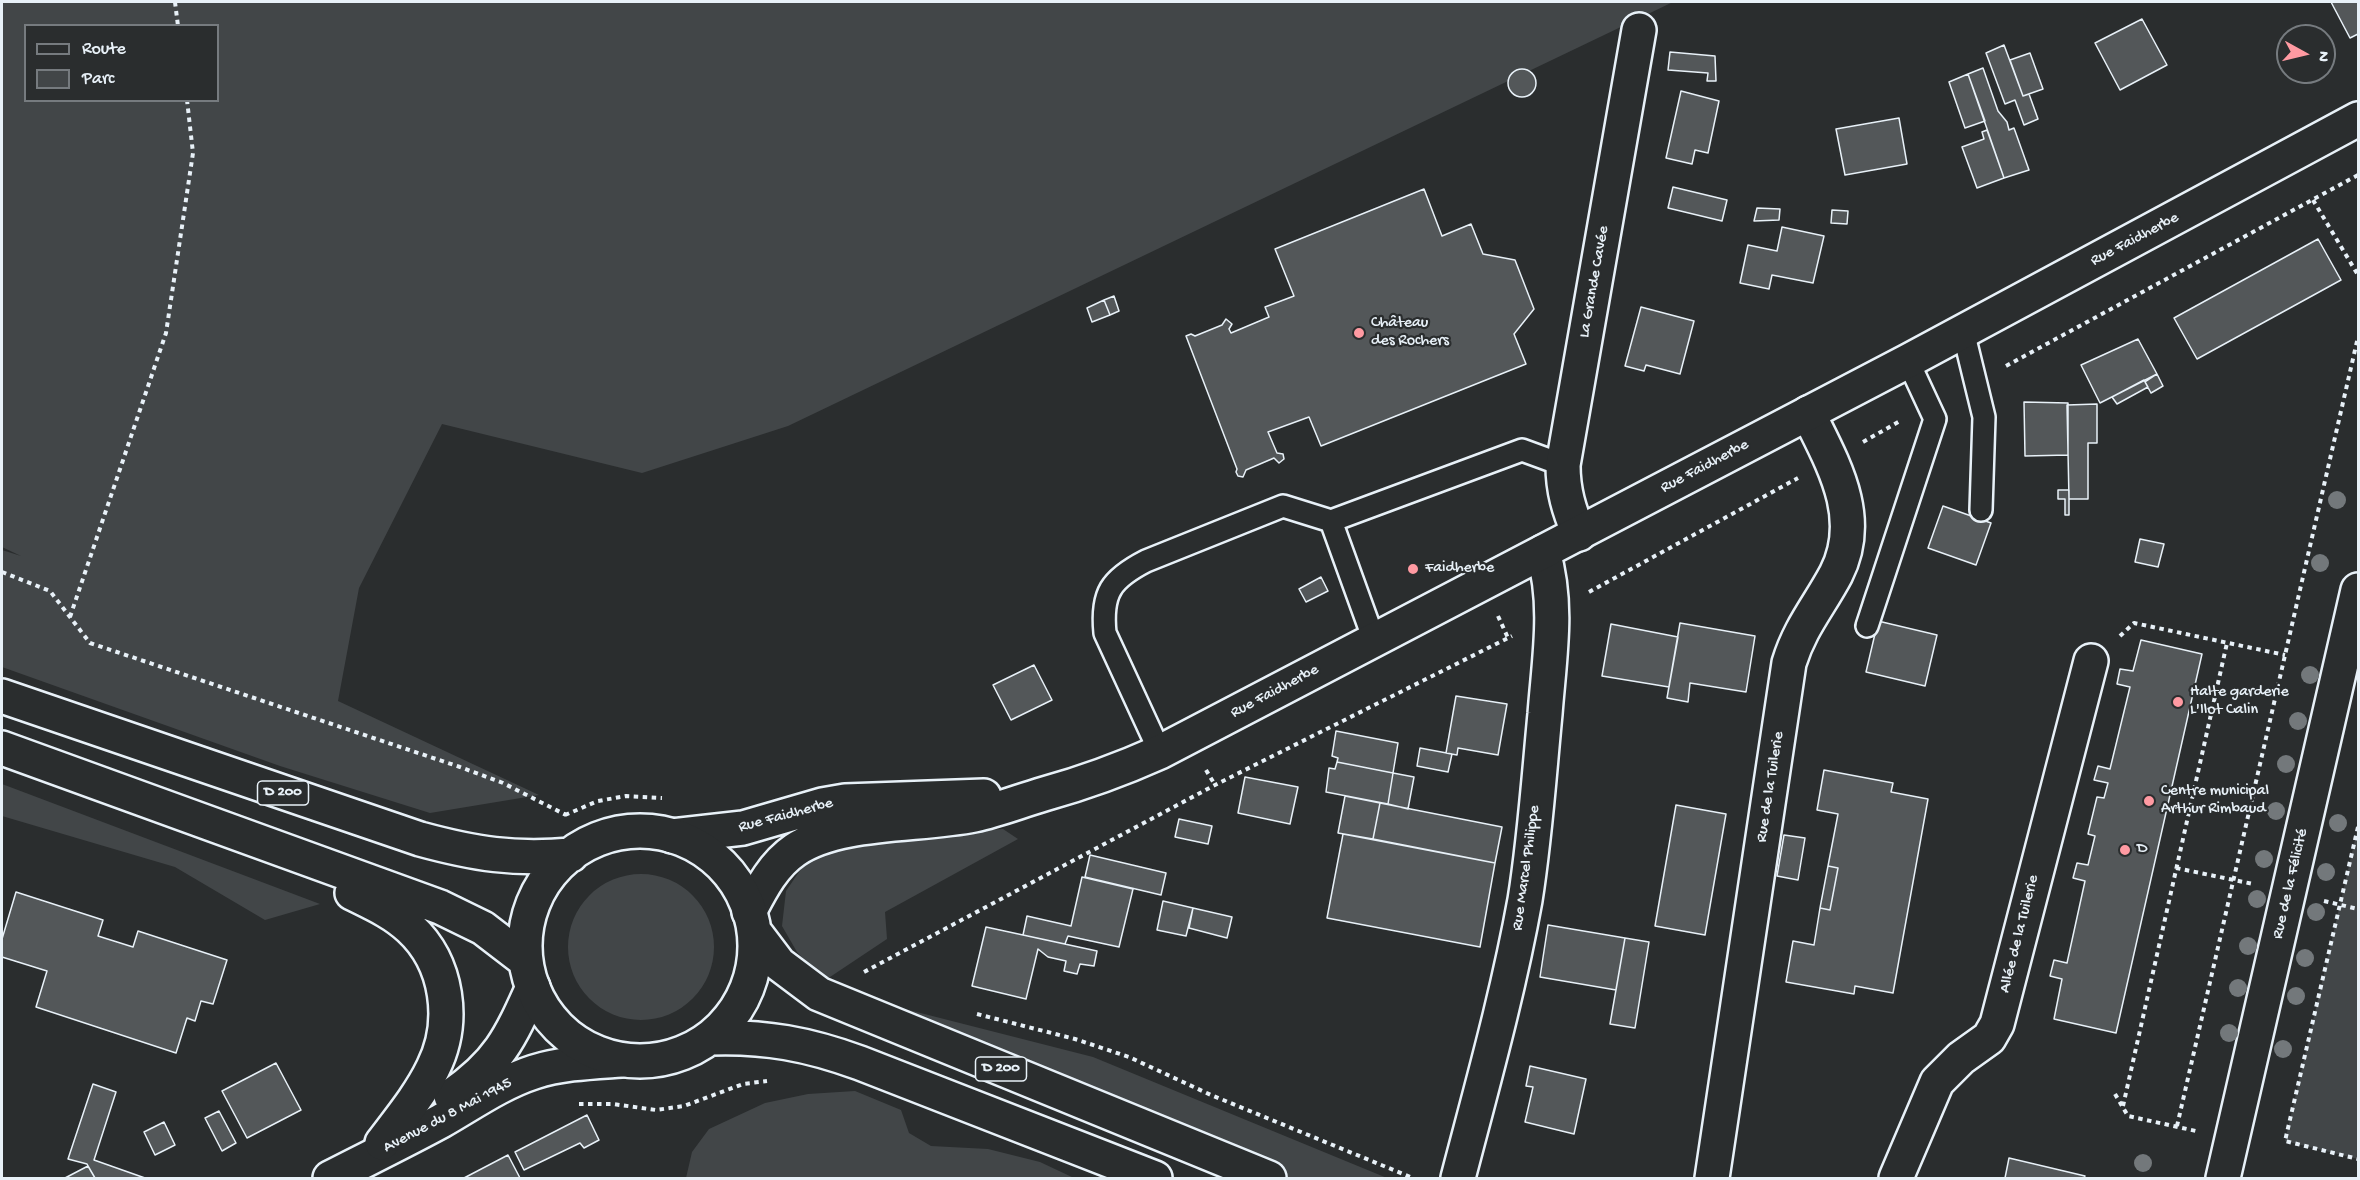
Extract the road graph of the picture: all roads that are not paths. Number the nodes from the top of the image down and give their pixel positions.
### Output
1 (1639, 30) dead end
2 (2358, 119) edge
3 (1963, 331) junction
4 (1908, 362) junction
5 (1808, 413) junction
6 (1563, 465) junction
7 (1981, 510) dead end
8 (1331, 521) junction
9 (1579, 534) junction
10 (1543, 552) junction
11 (2358, 590) edge
12 (1867, 626) dead end
13 (2354, 632) edge
14 (1374, 640) junction
15 (2091, 661) road end
16 (2, 696) edge
17 (2, 748) edge
18 (1160, 752) junction
19 (1043, 794) junction
20 (196, 818) junction
21 (672, 836) junction
22 (571, 855) junction
23 (752, 922) junction
24 (529, 974) junction
25 (710, 1038) junction
26 (621, 1060) junction
27 (382, 1143) junction
28 (340, 1173) edge
29 (1155, 1179) edge
30 (1269, 1179) edge
31 (1458, 1179) edge
32 (1712, 1179) edge
33 (1896, 1179) edge
34 (2223, 1179) edge

1 - 6 main road, La Grande Cavée
2 - 3 main road, Rue Faidherbe
3 - 4 main road, Rue Faidherbe
3 - 7 lane
4 - 5 main road, Rue Faidherbe
4 - 12 lane
5 - 9 main road, Rue Faidherbe
5 - 32 main road, Rue de la Tuilerie
6 - 8 lane
6 - 9 main road, La Grande Cavée
8 - 14 lane
8 - 18 lane
9 - 10 main road, Rue Faidherbe
10 - 14 main road, Rue Faidherbe
10 - 31 main road, Rue Marcel Philippe
11 - 13 main road, Rue de la Félicité
13 - 34 main road, Rue de la Félicité
14 - 18 main road, Rue Faidherbe
15 - 33 main road, Allée de la Tuilerie
16 - 22 main road, D 200
17 - 20 main road
18 - 19 main road, Rue Faidherbe
19 - 21 main road, Rue Faidherbe
19 - 23 main road, Rue Faidherbe
20 - 24 main road
20 - 27 main road
21 - 22 main road
21 - 23 main road
22 - 24 main road
23 - 25 main road
23 - 30 main road, D 200
24 - 26 main road
24 - 27 main road, Avenue du 8 Mai 1945
25 - 26 main road
25 - 29 main road, D 200
26 - 28 main road, Avenue du 8 Mai 1945
27 - 28 main road, Avenue du 8 Mai 1945

